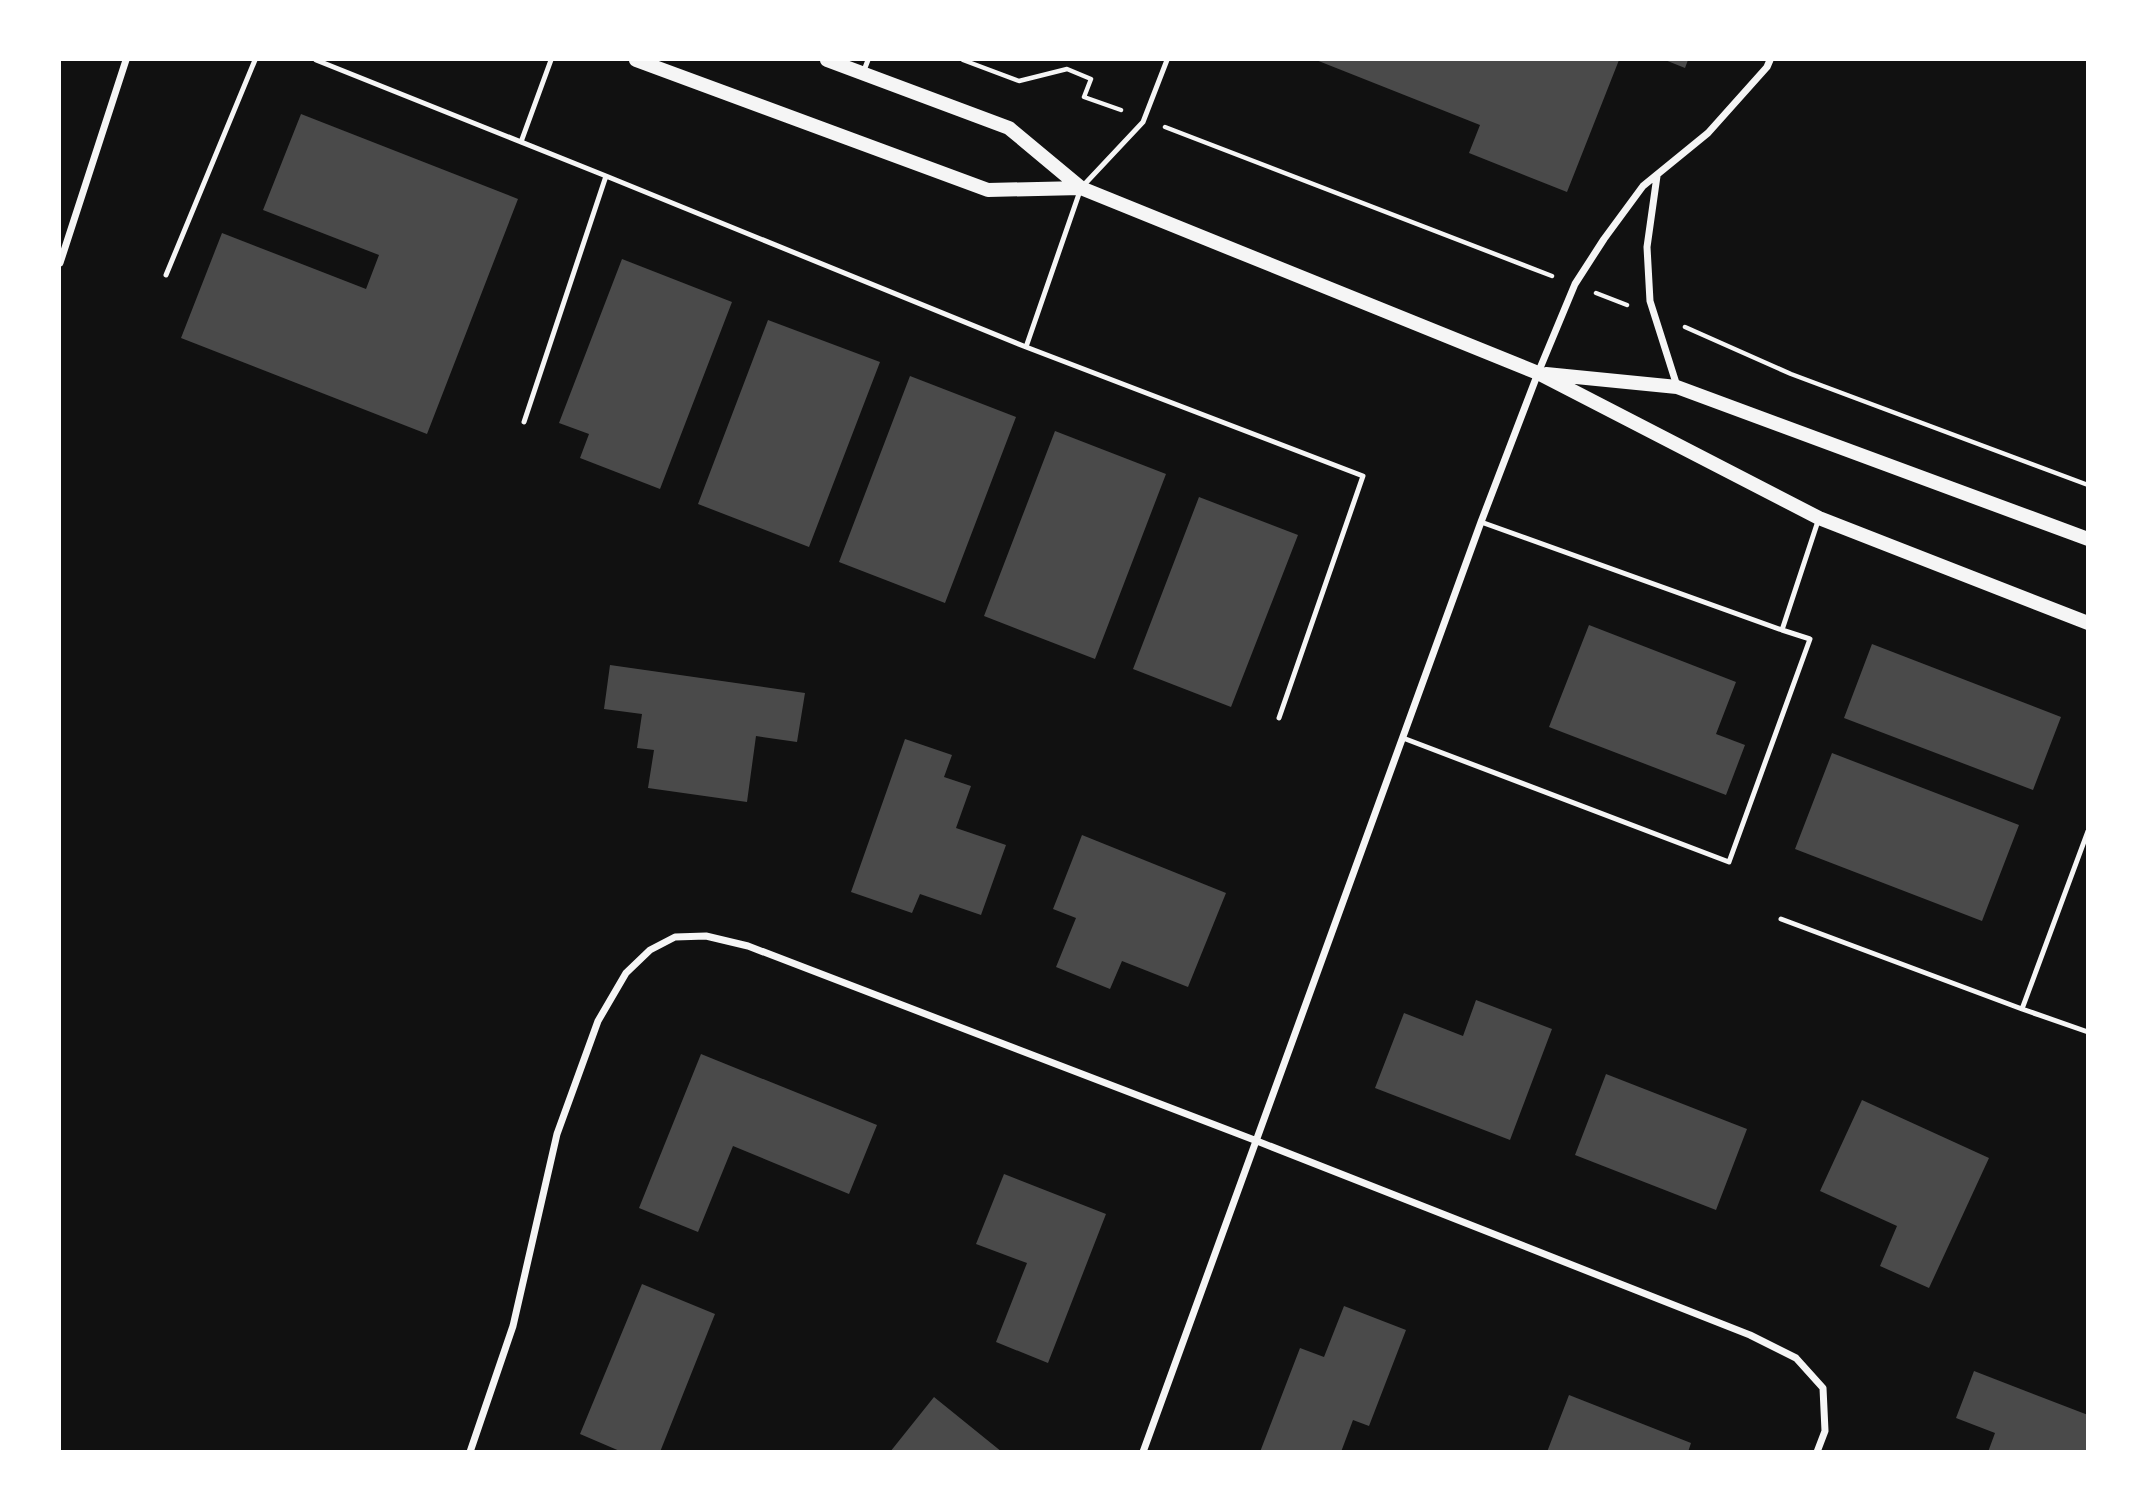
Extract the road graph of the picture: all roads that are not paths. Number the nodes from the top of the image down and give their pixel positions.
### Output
1 (126, 60) edge
2 (255, 60) edge
3 (316, 60) edge
4 (551, 60) edge
5 (636, 60) edge
6 (827, 60) edge
7 (1167, 60) edge
8 (1770, 60) edge
9 (866, 66) edge
10 (522, 142) junction
11 (1657, 175) junction
12 (606, 176) junction
13 (1081, 188) junction
14 (60, 263) edge
15 (166, 275) dead end
16 (1026, 347) junction
17 (1538, 373) junction
18 (1677, 387) junction
19 (524, 422) dead end
20 (1819, 518) junction
21 (1481, 522) junction
22 (2088, 539) edge
23 (2088, 623) edge
24 (1782, 630) junction
25 (1279, 718) dead end
26 (1403, 738) junction
27 (2088, 831) edge
28 (1781, 919) dead end
29 (2022, 1009) junction
30 (2088, 1032) edge
31 (1257, 1141) junction
32 (470, 1451) edge
33 (1143, 1451) edge
34 (1817, 1451) edge

1 - 14 street
2 - 15 lane
3 - 10 lane
4 - 10 lane
5 - 13 main road
6 - 9 main road
7 - 13 lane
8 - 11 street
9 - 13 main road
10 - 12 lane
11 - 17 street
11 - 18 street
12 - 16 lane
12 - 19 lane
13 - 16 lane
13 - 17 main road
16 - 25 lane
17 - 18 main road
17 - 20 main road
17 - 21 street
18 - 22 main road
20 - 23 main road
20 - 24 lane
21 - 24 lane
21 - 26 street
24 - 26 lane
26 - 31 street
27 - 29 lane
28 - 29 lane
29 - 30 lane
31 - 32 street
31 - 33 street
31 - 34 street

